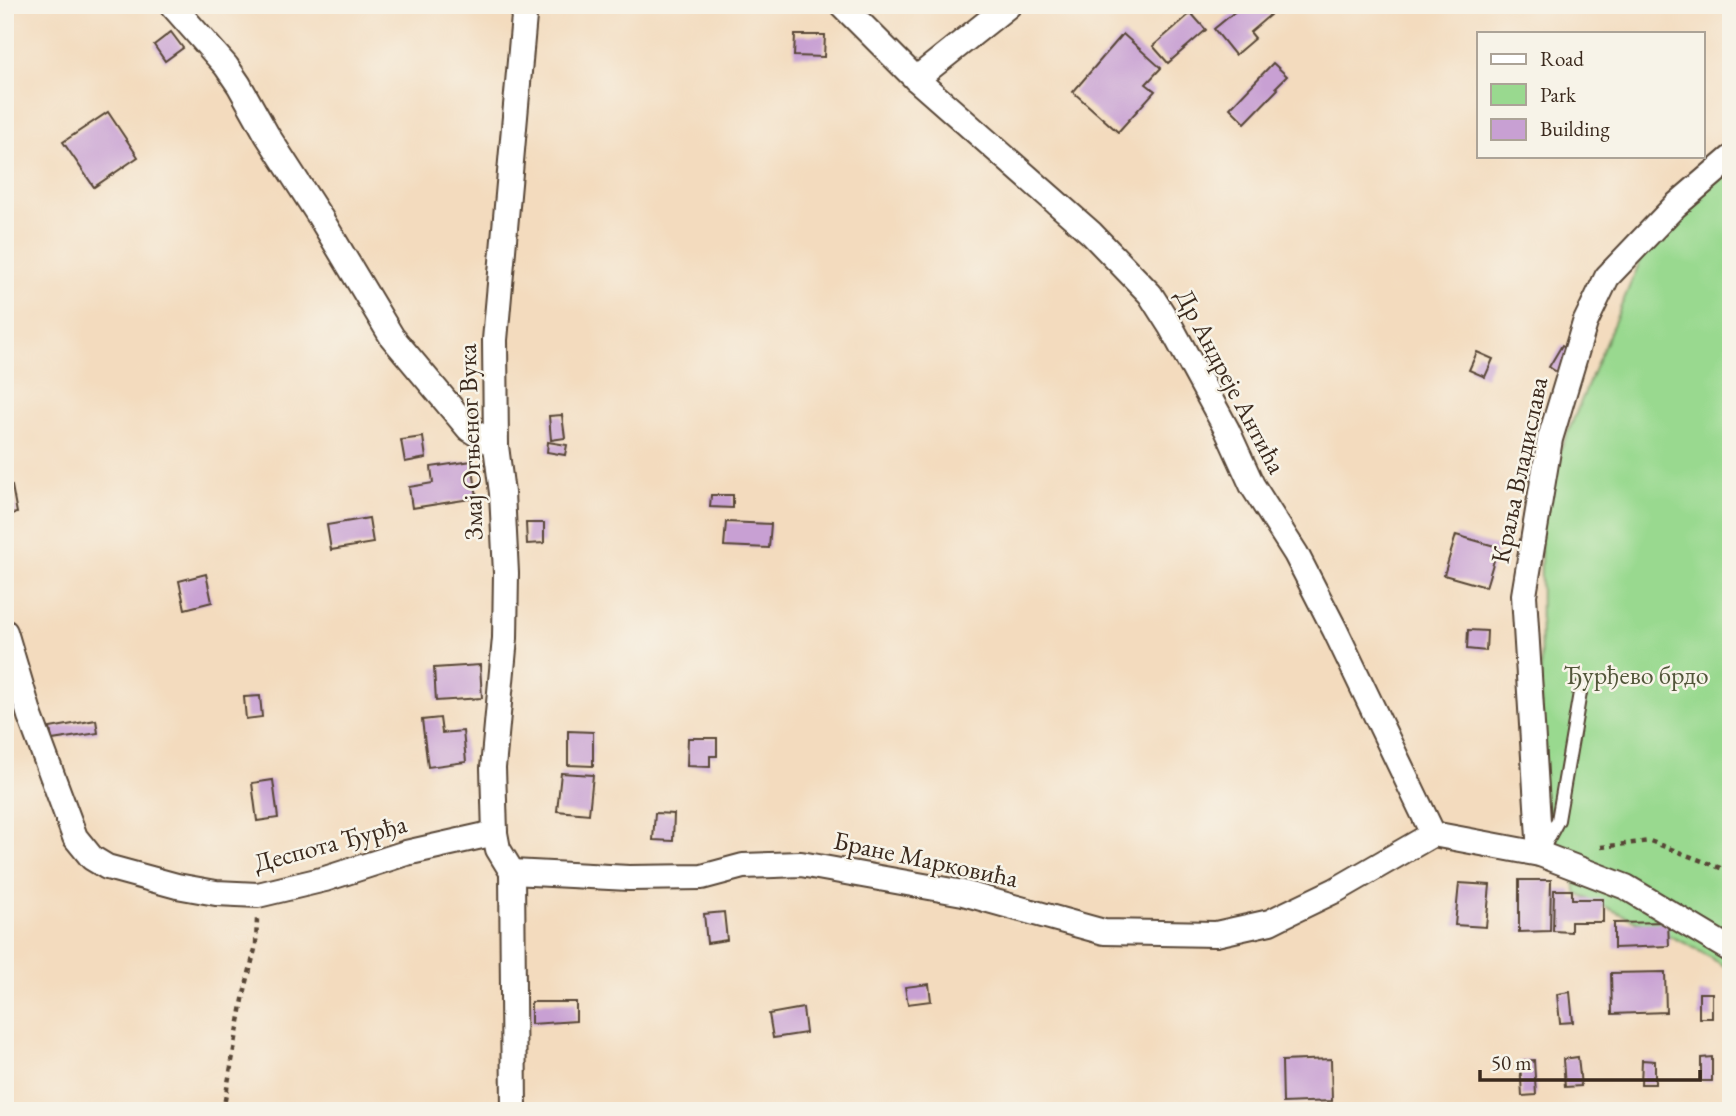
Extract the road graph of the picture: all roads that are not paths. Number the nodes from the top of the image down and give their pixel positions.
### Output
1 (172, 5) edge
2 (525, 5) edge
3 (842, 5) edge
4 (1009, 5) edge
5 (916, 79) junction
6 (1731, 158) edge
7 (496, 446) junction
8 (5, 632) edge
9 (1581, 687) dead end
10 (495, 833) junction
11 (1433, 834) junction
12 (1540, 854) junction
13 (512, 872) junction
14 (1731, 950) edge
15 (514, 1111) edge

1 - 7 street
2 - 7 street, Змај Огњеног Вука
3 - 5 street, Др Андреје Антића
4 - 5 street
5 - 11 street, Др Андреје Антића
6 - 12 street, Краља Владислава
7 - 10 street, Змај Огњеног Вука
8 - 10 street, Деспота Ђурђа
9 - 12 lane
10 - 13 street, Змај Огњеног Вука
11 - 12 street
11 - 13 street, Бране Марковића
12 - 14 street
13 - 15 street

